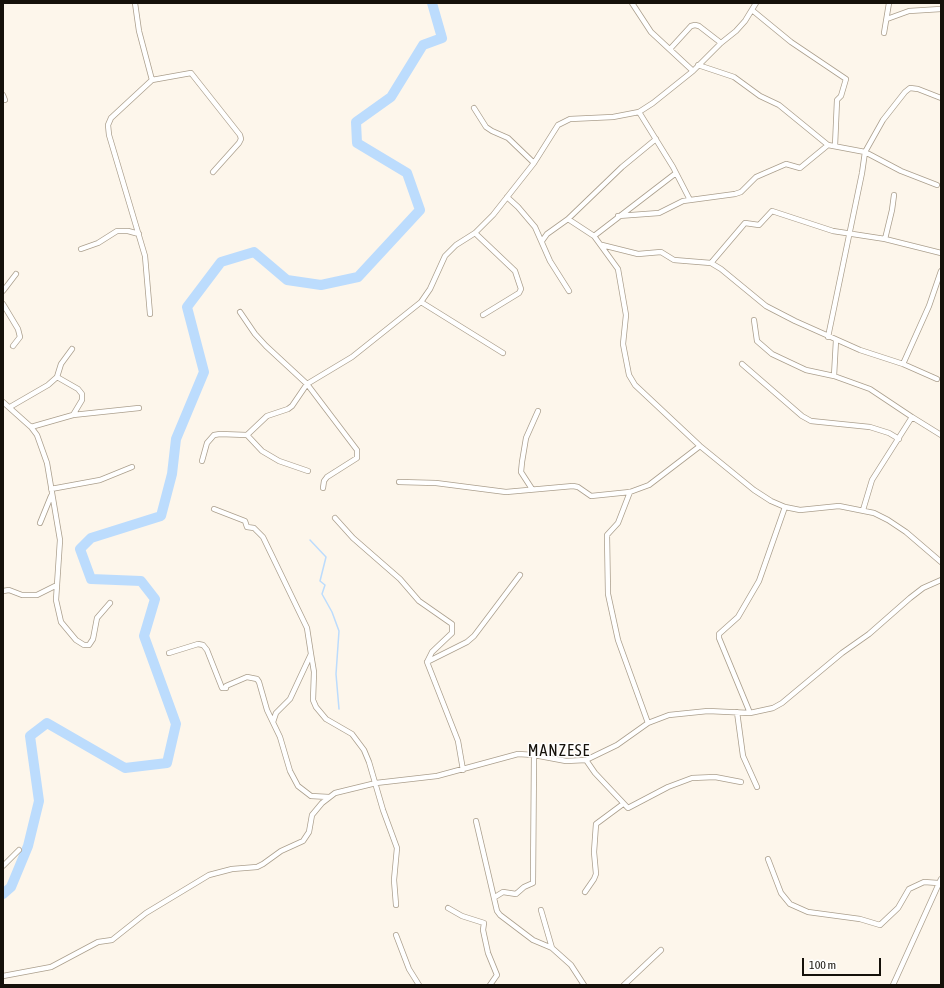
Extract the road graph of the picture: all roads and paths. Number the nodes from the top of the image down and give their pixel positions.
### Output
1 (135, 3) edge
2 (632, 3) edge
3 (756, 3) edge
4 (889, 3) edge
5 (941, 9) edge
6 (752, 10) junction
7 (887, 19) junction
8 (884, 33) dead end
9 (721, 43) junction
10 (670, 49) junction
11 (698, 66) junction
12 (692, 71) junction
13 (152, 80) junction
14 (3, 95) edge
15 (941, 98) edge
16 (5, 100) dead end
17 (474, 108) dead end
18 (640, 112) junction
19 (656, 138) junction
20 (828, 145) junction
21 (835, 146) junction
22 (864, 152) junction
23 (534, 163) junction
24 (213, 172) dead end
25 (676, 173) junction
26 (937, 185) dead end
27 (894, 195) dead end
28 (507, 197) junction
29 (690, 200) junction
30 (618, 216) junction
31 (568, 219) junction
32 (475, 233) junction
33 (139, 234) junction
34 (848, 234) junction
35 (594, 236) junction
36 (885, 239) junction
37 (542, 241) junction
38 (602, 245) junction
39 (81, 249) dead end
40 (941, 253) edge
41 (711, 263) junction
42 (941, 271) edge
43 (16, 274) dead end
44 (3, 291) edge
45 (569, 291) dead end
46 (421, 302) junction
47 (3, 304) edge
48 (240, 312) dead end
49 (150, 314) dead end
50 (483, 315) dead end
51 (754, 320) dead end
52 (828, 337) junction
53 (836, 340) junction
54 (14, 346) dead end
55 (72, 349) dead end
56 (503, 353) dead end
57 (742, 364) dead end
58 (903, 364) junction
59 (834, 376) junction
60 (57, 377) junction
61 (937, 379) dead end
62 (307, 384) junction
63 (3, 402) edge
64 (10, 407) junction
65 (140, 408) dead end
66 (538, 411) dead end
67 (73, 415) junction
68 (912, 417) junction
69 (31, 427) junction
70 (247, 434) junction
71 (941, 435) edge
72 (899, 439) junction
73 (700, 446) junction
74 (202, 461) dead end
75 (132, 467) dead end
76 (308, 471) dead end
77 (399, 482) dead end
78 (323, 488) dead end
79 (51, 489) junction
80 (532, 489) junction
81 (630, 492) junction
82 (51, 496) junction
83 (785, 507) junction
84 (214, 509) dead end
85 (863, 510) junction
86 (335, 518) dead end
87 (40, 523) dead end
88 (941, 562) edge
89 (520, 575) dead end
90 (941, 580) edge
91 (56, 585) junction
92 (3, 591) edge
93 (110, 603) dead end
94 (169, 653) dead end
95 (311, 654) junction
96 (427, 662) junction
97 (737, 712) junction
98 (750, 713) junction
99 (648, 723) junction
100 (273, 724) junction
101 (534, 755) junction
102 (586, 760) junction
103 (463, 770) junction
104 (740, 782) dead end
105 (376, 783) junction
106 (757, 787) dead end
107 (329, 797) junction
108 (623, 804) junction
109 (476, 820) dead end
110 (18, 850) dead end
111 (768, 859) dead end
112 (3, 866) edge
113 (940, 881) edge
114 (585, 892) dead end
115 (495, 897) junction
116 (396, 905) dead end
117 (448, 908) dead end
118 (541, 910) dead end
119 (396, 935) dead end
120 (552, 948) junction
121 (661, 950) dead end
122 (3, 976) edge
123 (419, 985) edge
124 (490, 985) edge
125 (584, 985) edge
126 (624, 985) edge
127 (893, 985) edge

1 - 13 street
2 - 10 street
3 - 6 street
4 - 7 street
5 - 7 street
6 - 9 street
6 - 21 street
7 - 8 street
9 - 10 street
9 - 11 street
10 - 12 street
11 - 12 street
11 - 20 street
12 - 18 street
13 - 24 street
13 - 33 street
14 - 16 street
15 - 22 street
17 - 23 street
18 - 19 street
18 - 23 street
19 - 25 street
19 - 31 street
20 - 21 street
20 - 29 street
21 - 22 street
22 - 26 street
22 - 34 street
23 - 28 street
25 - 29 street
25 - 30 street
27 - 36 street
28 - 32 street
28 - 37 street
29 - 30 street
30 - 35 street
31 - 35 street
31 - 37 street
32 - 46 street
32 - 50 street
33 - 39 street
33 - 49 street
34 - 36 street
34 - 41 street
34 - 52 street
35 - 38 street
36 - 40 street
37 - 45 street
38 - 41 street
38 - 73 street
41 - 52 street
42 - 58 street
43 - 44 street
46 - 56 street
46 - 62 street
47 - 54 street
48 - 62 street
51 - 59 street
52 - 53 street
53 - 58 street
53 - 59 street
55 - 60 street
57 - 72 street
58 - 61 street
59 - 68 street
60 - 64 street
60 - 67 street
62 - 70 street
62 - 78 street
63 - 64 street
64 - 69 street
65 - 67 street
66 - 80 street
67 - 69 street
68 - 71 street
68 - 72 street
69 - 79 street
70 - 74 street
70 - 76 street
72 - 85 street
73 - 81 street
73 - 83 street
75 - 79 street
77 - 80 street
79 - 82 street
80 - 81 street
81 - 99 street
82 - 87 street
82 - 91 street
83 - 85 street
83 - 98 street
84 - 95 street
85 - 88 street
86 - 96 street
89 - 96 street
90 - 98 street
91 - 92 street
91 - 93 street
94 - 100 street
95 - 100 street
95 - 105 street
96 - 103 street
97 - 98 street
97 - 99 street
97 - 106 street
99 - 102 street
100 - 107 street
101 - 102 street
101 - 103 street
101 - 115 street
102 - 108 street
103 - 105 street
104 - 108 street
105 - 107 street
105 - 116 street
107 - 122 street
108 - 114 street
109 - 115 street
110 - 112 street
111 - 113 street
113 - 127 street
115 - 120 street
117 - 124 street
118 - 120 street
119 - 123 street
120 - 125 street
121 - 126 street

